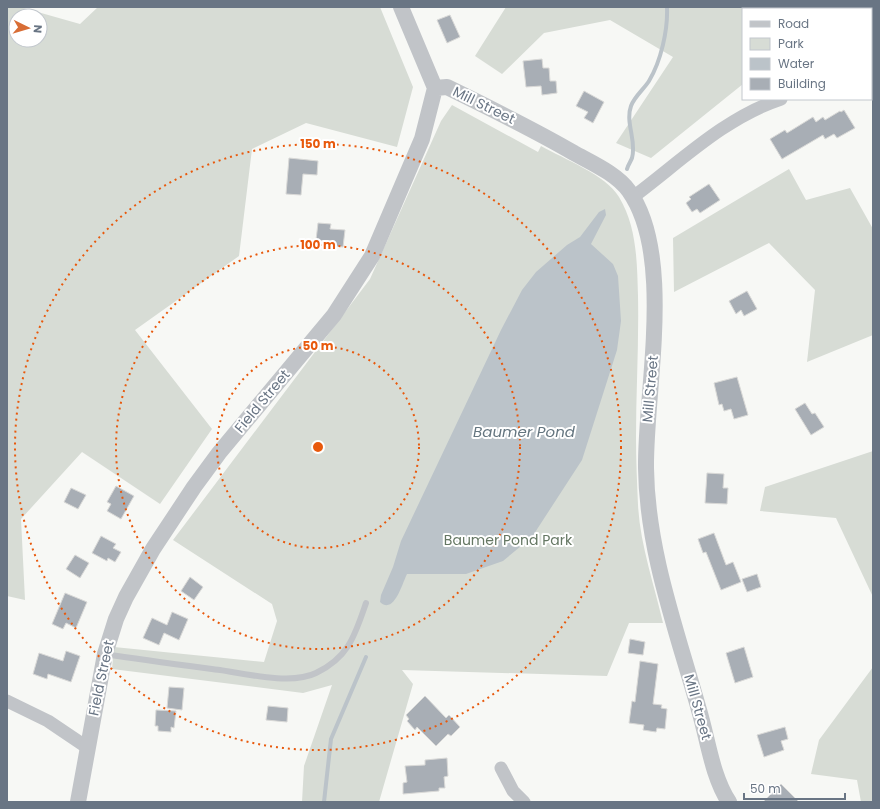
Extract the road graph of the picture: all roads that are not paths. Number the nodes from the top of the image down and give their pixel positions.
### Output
1 (401, 7) edge
2 (436, 88) junction
3 (778, 100) edge
4 (633, 197) junction
5 (366, 603) dead end
6 (105, 654) junction
7 (7, 701) edge
8 (88, 748) junction
9 (500, 768) dead end
10 (78, 802) edge
11 (524, 802) edge
12 (728, 802) edge

1 - 2 street
2 - 4 street, Mill Street
2 - 6 street, Field Street
3 - 4 street
4 - 12 street, Mill Street
5 - 6 lane
6 - 8 street, Field Street
7 - 8 street
8 - 10 street, Field Street
9 - 11 street

